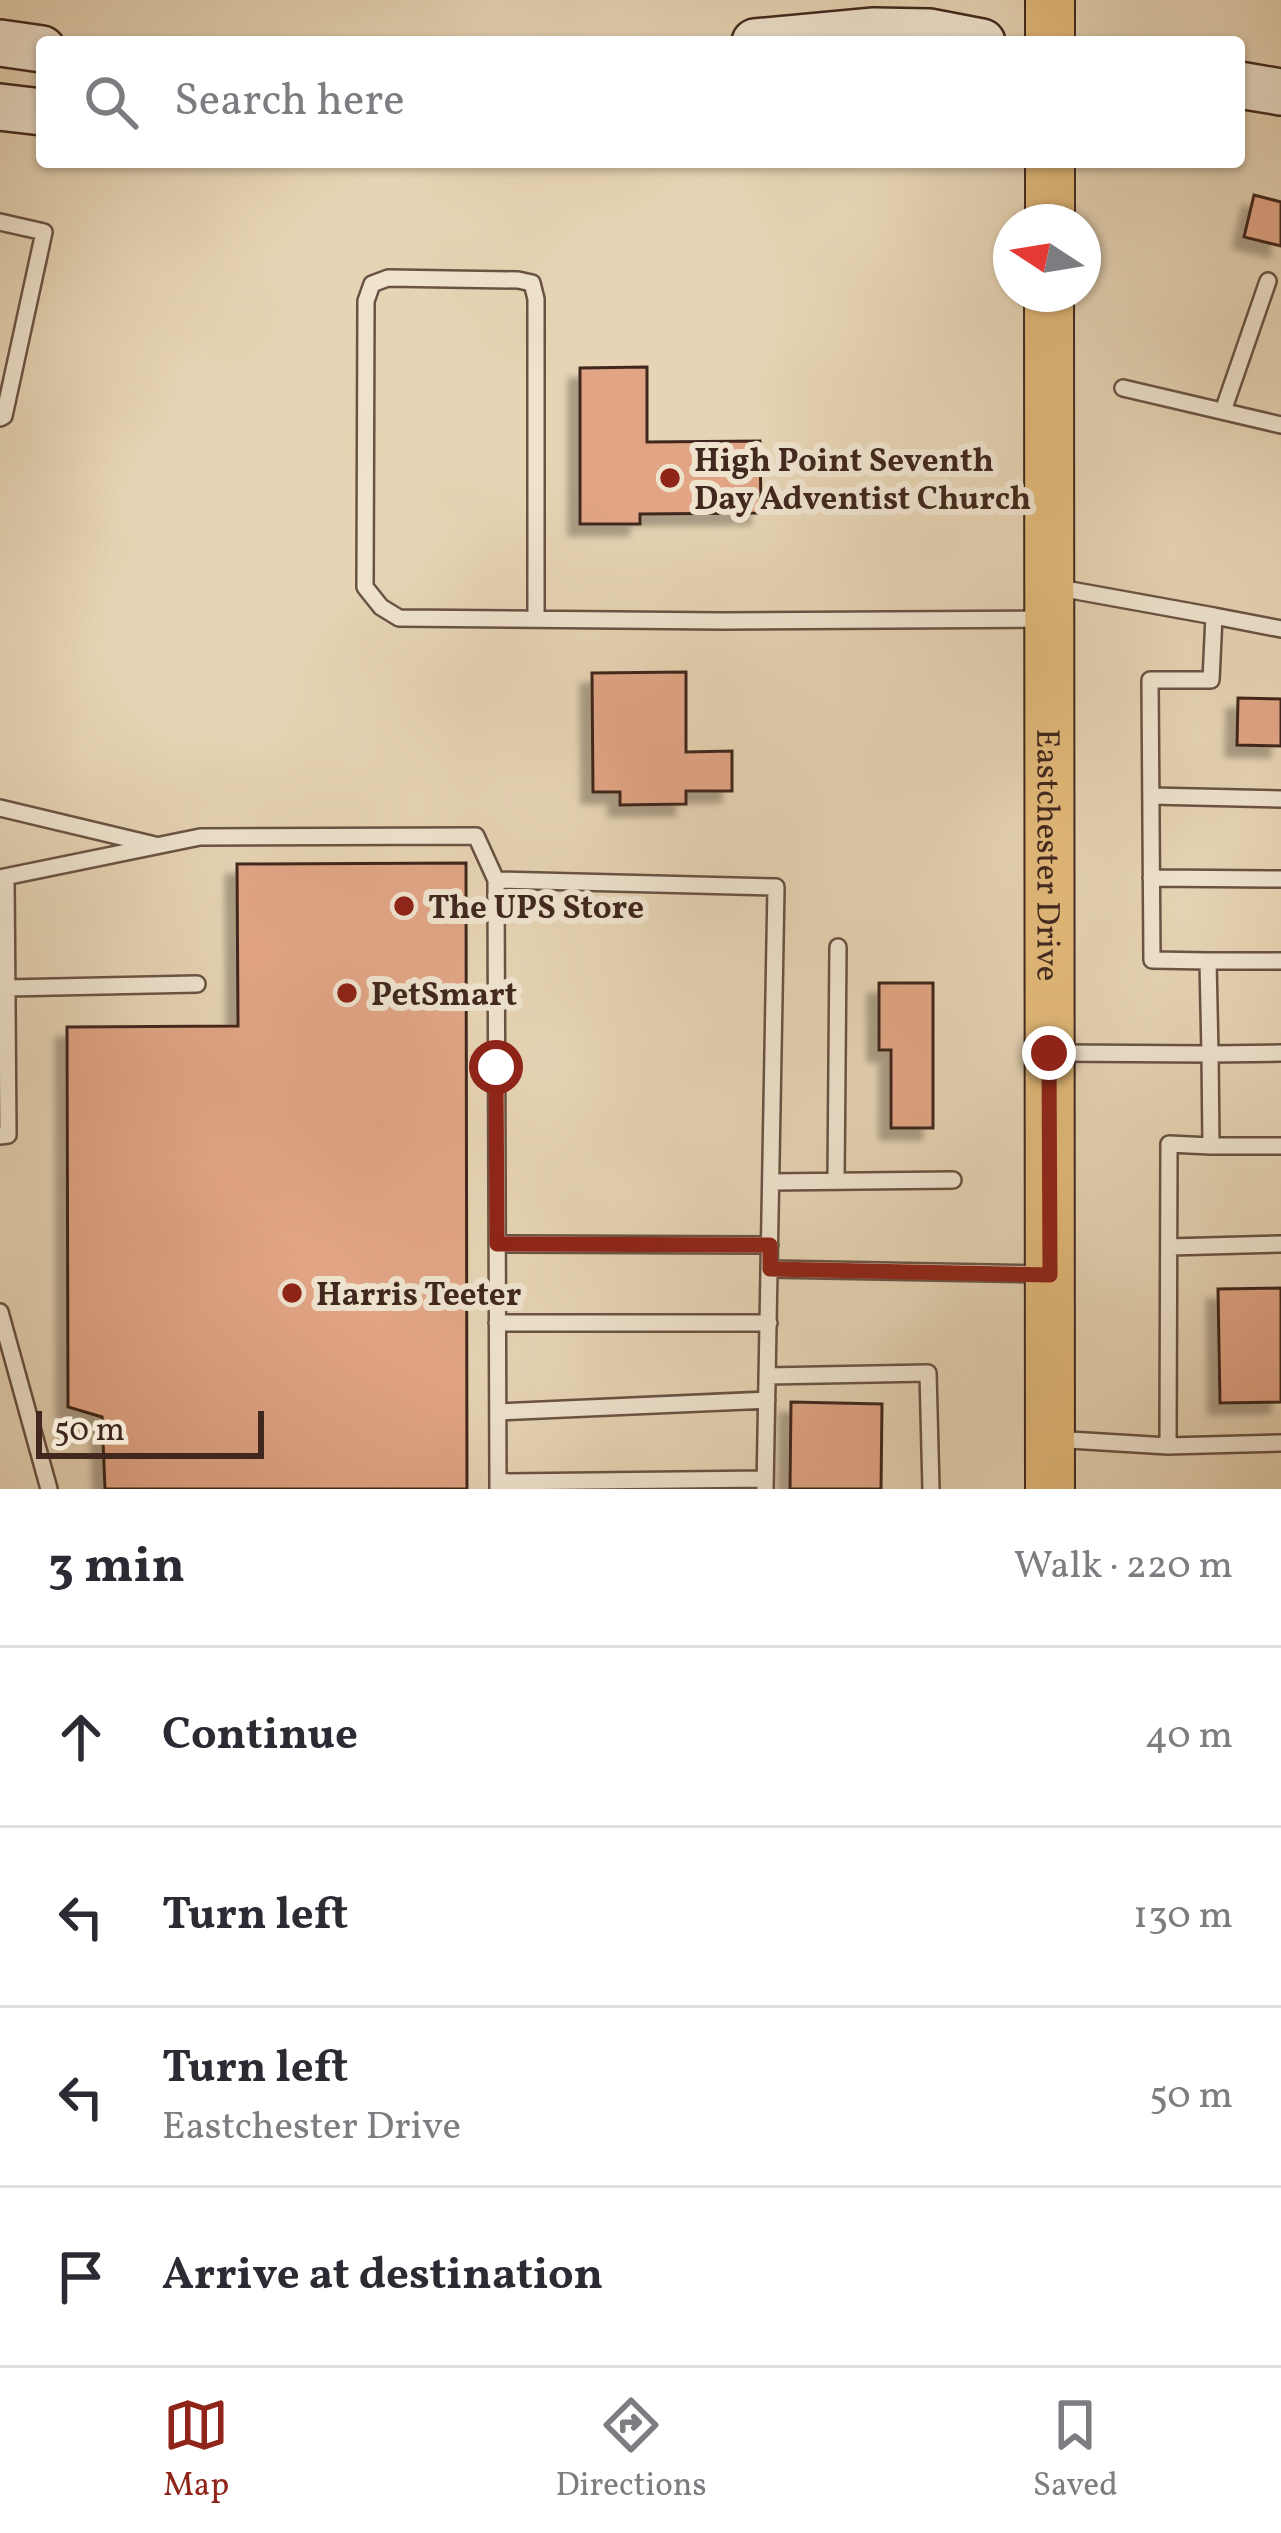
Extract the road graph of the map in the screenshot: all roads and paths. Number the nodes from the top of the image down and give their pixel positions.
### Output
1 (1050, 0) edge
2 (819, 36) edge
3 (951, 36) edge
4 (1050, 36) edge
5 (0, 44) edge
6 (36, 48) edge
7 (1245, 86) edge
8 (1281, 92) edge
9 (0, 106) edge
10 (36, 111) edge
11 (1050, 168) edge
12 (1050, 204) edge
13 (0, 222) edge
14 (1268, 281) dead end
15 (1049, 312) edge
16 (1123, 388) dead end
17 (1223, 411) junction
18 (0, 418) edge
19 (1281, 425) edge
20 (1049, 603) junction
21 (1214, 616) junction
22 (536, 619) junction
23 (1281, 629) edge
24 (1151, 796) junction
25 (1281, 799) edge
26 (0, 808) edge
27 (160, 846) junction
28 (3, 878) edge
29 (1151, 878) junction
30 (1281, 879) edge
31 (496, 880) junction
32 (838, 947) dead end
33 (1208, 961) junction
34 (1281, 961) edge
35 (3, 970) edge
36 (197, 984) dead end
37 (7, 988) junction
38 (1049, 1053) junction
39 (1281, 1053) edge
40 (1210, 1054) junction
41 (4, 1058) edge
42 (0, 1136) edge
43 (1211, 1146) junction
44 (1281, 1146) edge
45 (952, 1180) dead end
46 (836, 1181) junction
47 (771, 1182) junction
48 (497, 1244) junction
49 (1281, 1244) edge
50 (770, 1245) junction
51 (1169, 1247) junction
52 (770, 1269) junction
53 (1050, 1275) junction
54 (0, 1312) edge
55 (497, 1323) junction
56 (769, 1323) junction
57 (767, 1376) junction
58 (767, 1400) junction
59 (498, 1412) junction
60 (1050, 1438) junction
61 (1281, 1443) edge
62 (1168, 1446) junction
63 (765, 1484) edge
64 (498, 1486) edge
65 (49, 1489) edge
66 (931, 1489) edge
67 (1051, 1489) edge

1 - 4 main road
2 - 3 main road
5 - 6 main road
7 - 8 main road
9 - 10 main road
11 - 12 main road
13 - 18 lane
14 - 17 lane
15 - 20 main road, Eastchester Drive
16 - 17 lane
17 - 19 lane
20 - 21 lane
20 - 22 lane
20 - 38 main road, Eastchester Drive
21 - 23 lane
21 - 24 lane
22 - 22 lane
24 - 25 lane
24 - 29 lane
26 - 27 lane
27 - 28 lane
27 - 31 lane
28 - 35 lane
29 - 30 lane
29 - 33 lane
31 - 47 lane
31 - 48 lane
32 - 46 lane
33 - 34 lane
33 - 40 lane
35 - 37 lane
36 - 37 lane
37 - 41 lane
38 - 40 lane
38 - 53 main road, Eastchester Drive
39 - 40 lane
40 - 43 lane
41 - 42 lane
43 - 44 lane
43 - 51 lane
45 - 46 lane
46 - 47 lane
47 - 50 lane
48 - 50 lane
48 - 55 lane
49 - 51 lane
50 - 52 lane
51 - 62 lane
52 - 53 lane
52 - 56 lane
53 - 60 main road, Eastchester Drive
54 - 65 lane
55 - 56 lane
55 - 59 lane
56 - 57 lane
57 - 58 lane
57 - 66 lane
58 - 59 lane
58 - 63 lane
59 - 64 lane
60 - 62 lane
60 - 67 main road, Eastchester Drive
61 - 62 lane
63 - 64 lane

